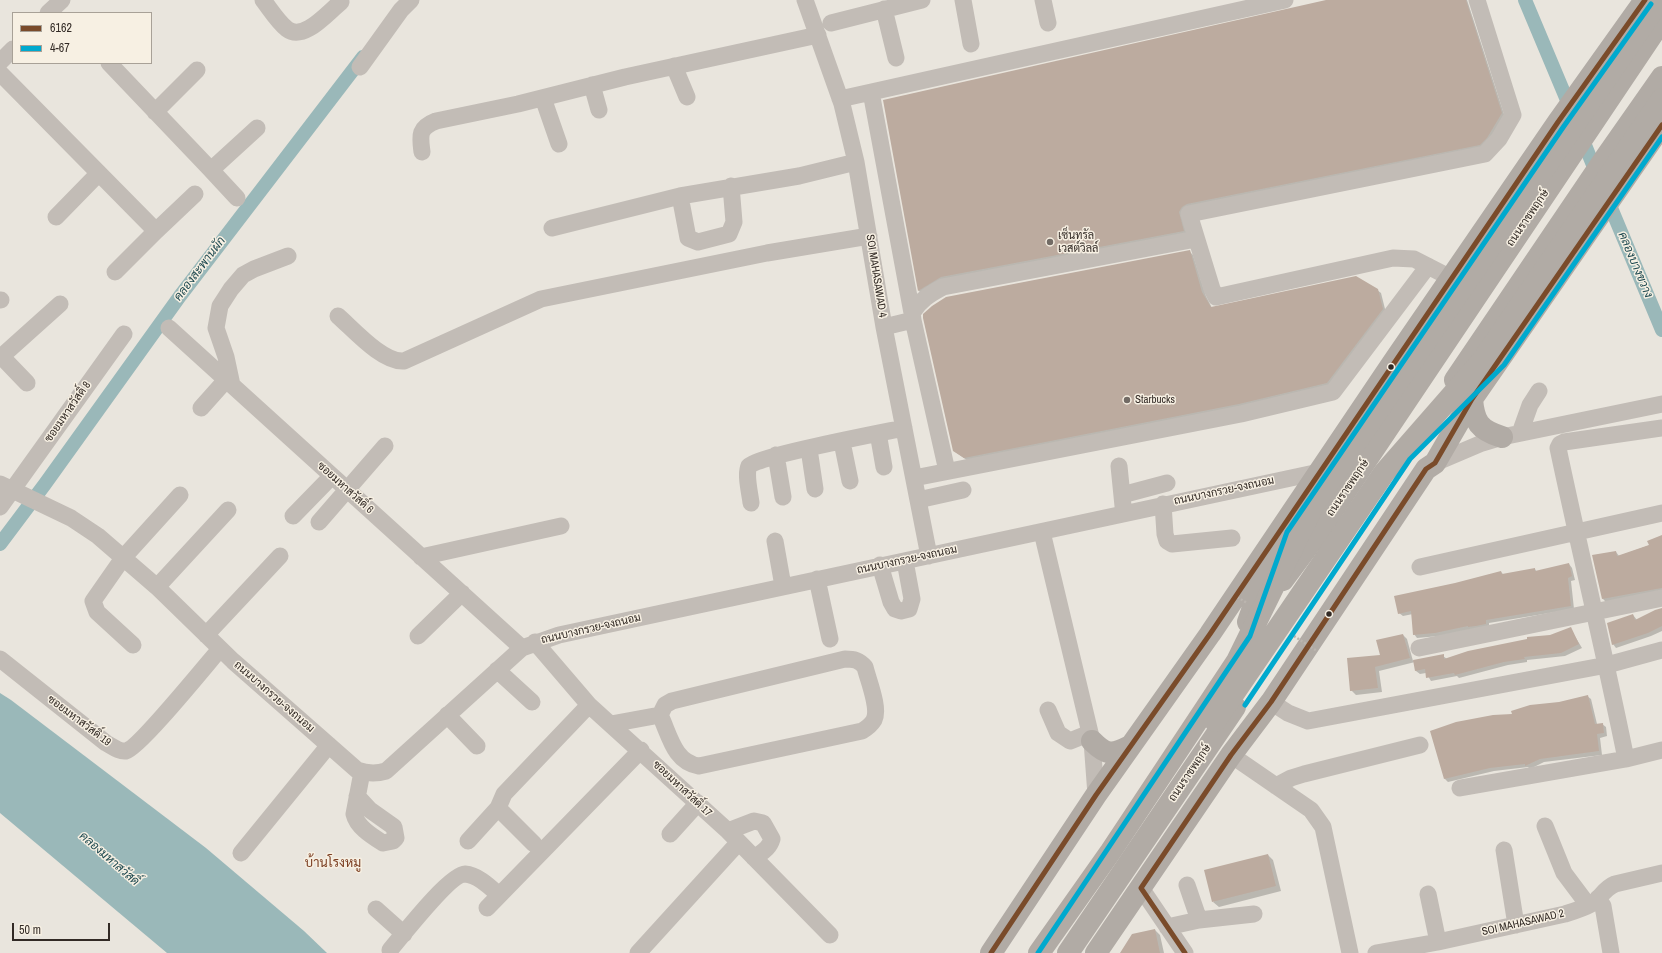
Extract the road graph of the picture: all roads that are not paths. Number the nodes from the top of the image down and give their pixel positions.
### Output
1 (263, 0) edge
2 (411, 0) edge
3 (805, 0) edge
4 (922, 0) edge
5 (962, 0) edge
6 (1043, 0) edge
7 (1285, 0) edge
8 (1477, 0) edge
9 (1645, 0) edge
10 (1660, 0) edge
11 (341, 2) dead end
12 (884, 9) junction
13 (1662, 20) edge
14 (831, 23) dead end
15 (1048, 23) dead end
16 (818, 35) junction
17 (971, 44) dead end
18 (12, 50) edge
19 (896, 58) dead end
20 (0, 62) edge
21 (110, 64) edge
22 (674, 66) junction
23 (360, 67) dead end
24 (197, 70) dead end
25 (0, 73) edge
26 (1662, 77) edge
27 (592, 85) junction
28 (871, 92) junction
29 (686, 97) dead end
30 (543, 98) junction
31 (840, 99) junction
32 (1662, 99) edge
33 (599, 110) dead end
34 (155, 112) junction
35 (1662, 125) edge
36 (257, 128) dead end
37 (559, 144) dead end
38 (422, 152) dead end
39 (856, 162) junction
40 (211, 170) junction
41 (98, 173) junction
42 (731, 186) junction
43 (195, 194) dead end
44 (680, 196) junction
45 (237, 198) dead end
46 (56, 217) dead end
47 (552, 228) dead end
48 (156, 231) junction
49 (869, 236) junction
50 (1196, 239) junction
51 (288, 256) dead end
52 (1428, 266) junction
53 (115, 272) dead end
54 (1451, 278) junction
55 (60, 304) dead end
56 (338, 316) dead end
57 (912, 316) junction
58 (884, 327) junction
59 (169, 328) dead end
60 (124, 334) dead end
61 (1, 356) edge
62 (1499, 361) junction
63 (229, 382) junction
64 (28, 383) dead end
65 (1539, 391) dead end
66 (1472, 399) junction
67 (1662, 404) edge
68 (201, 408) dead end
69 (904, 428) junction
70 (1662, 428) edge
71 (878, 433) junction
72 (1511, 435) junction
73 (842, 442) junction
74 (385, 446) dead end
75 (809, 448) junction
76 (776, 455) junction
77 (1405, 455) junction
78 (1435, 463) junction
79 (884, 466) dead end
80 (1119, 466) dead end
81 (946, 471) junction
82 (1319, 472) junction
83 (332, 476) junction
84 (914, 478) junction
85 (850, 481) dead end
86 (1167, 483) dead end
87 (6, 487) edge
88 (815, 489) dead end
89 (347, 490) junction
90 (963, 490) dead end
91 (180, 495) dead end
92 (1122, 495) junction
93 (783, 497) dead end
94 (918, 500) junction
95 (752, 503) dead end
96 (1162, 504) junction
97 (0, 507) edge
98 (228, 510) dead end
99 (1124, 513) junction
100 (1662, 513) edge
101 (294, 516) dead end
102 (318, 522) dead end
103 (561, 526) dead end
104 (1281, 528) junction
105 (1042, 532) junction
106 (1576, 534) junction
107 (1232, 538) dead end
108 (775, 541) dead end
109 (280, 556) dead end
110 (929, 556) junction
111 (421, 557) junction
112 (123, 558) junction
113 (905, 561) junction
114 (880, 566) junction
115 (1420, 567) dead end
116 (817, 579) junction
117 (783, 586) junction
118 (157, 587) junction
119 (462, 593) junction
120 (1662, 598) edge
121 (1594, 612) junction
122 (1244, 632) junction
123 (206, 636) junction
124 (418, 636) dead end
125 (830, 639) dead end
126 (133, 645) dead end
127 (529, 645) junction
128 (1419, 648) dead end
129 (220, 649) junction
130 (1662, 650) edge
131 (0, 659) edge
132 (1607, 665) junction
133 (497, 670) junction
134 (532, 702) dead end
135 (1271, 702) junction
136 (589, 704) junction
137 (1048, 710) dead end
138 (448, 715) junction
139 (660, 715) junction
140 (611, 724) junction
141 (1091, 737) junction
142 (329, 745) junction
143 (1420, 745) dead end
144 (477, 746) dead end
145 (1130, 746) junction
146 (641, 750) junction
147 (1662, 750) edge
148 (1231, 755) junction
149 (1626, 759) junction
150 (362, 772) junction
151 (1276, 786) junction
152 (1460, 788) dead end
153 (1096, 795) junction
154 (357, 796) dead end
155 (698, 803) junction
156 (498, 808) junction
157 (1545, 826) dead end
158 (670, 834) dead end
159 (734, 837) junction
160 (468, 841) dead end
161 (534, 844) dead end
162 (1504, 850) dead end
163 (241, 853) dead end
164 (754, 858) junction
165 (1662, 873) edge
166 (1187, 884) dead end
167 (1141, 888) junction
168 (1428, 894) dead end
169 (499, 895) junction
170 (1593, 902) junction
171 (376, 908) dead end
172 (487, 908) dead end
173 (1254, 914) dead end
174 (1199, 920) junction
175 (1516, 925) junction
176 (1167, 927) junction
177 (404, 934) junction
178 (830, 935) dead end
179 (1438, 942) junction
180 (390, 950) dead end
181 (638, 953) edge
182 (991, 953) edge
183 (1030, 953) edge
184 (1039, 953) edge
185 (1058, 953) edge
186 (1068, 953) edge
187 (1096, 953) edge
188 (1185, 953) edge
189 (1350, 953) edge
190 (1376, 953) edge
191 (1611, 953) edge

1 - 11 street
2 - 23 street
3 - 16 street, SOI MAHASAWAD 4
4 - 12 street
5 - 17 street
6 - 15 street
7 - 28 street
8 - 50 street
9 - 54 main road
10 - 184 main road, bridge
12 - 14 street
12 - 19 street
13 - 122 main road, ถนนราชพฤกษ์
16 - 22 street
16 - 31 street, SOI MAHASAWAD 4
18 - 20 street
21 - 34 street
22 - 27 street
22 - 29 street
24 - 34 street
25 - 41 street
26 - 77 main road, ถนนราชพฤกษ์
27 - 30 street
27 - 33 street
28 - 31 street
28 - 57 street
30 - 37 street
30 - 38 street
31 - 39 street, SOI MAHASAWAD 4
32 - 185 main road, bridge
34 - 40 street
35 - 62 main road
36 - 40 street
39 - 42 street
39 - 49 street, SOI MAHASAWAD 4
40 - 45 street
41 - 46 street
41 - 48 street
42 - 44 street
42 - 44 street
43 - 48 street
44 - 47 street
48 - 53 street
49 - 56 street
49 - 58 street, SOI MAHASAWAD 4
50 - 52 street
50 - 57 street
51 - 63 street
52 - 54 street
52 - 81 street
54 - 82 main road
55 - 61 street
57 - 58 street
57 - 81 street
58 - 69 street, SOI MAHASAWAD 4
59 - 63 street, ซอยมหาสวัสดิ์ 6
60 - 87 street, ซอยมหาสวัสดิ์ 8
61 - 64 street
62 - 66 main road
62 - 77 main road
63 - 68 street
63 - 83 street, ซอยมหาสวัสดิ์ 6
65 - 72 street
66 - 72 main road
66 - 78 main road
67 - 72 street
69 - 71 street
69 - 84 street, SOI MAHASAWAD 4
70 - 106 street
71 - 73 street
71 - 79 street
72 - 78 street
73 - 75 street
73 - 85 street
74 - 89 street
75 - 76 street
75 - 88 street
76 - 93 street
76 - 95 street
77 - 186 main road, ถนนราชพฤกษ์
78 - 135 main road
80 - 92 street
81 - 84 street
82 - 96 street, ถนนบางกรวย-จงถนอม
82 - 104 main road
83 - 89 street, ซอยมหาสวัสดิ์ 6
83 - 101 street
84 - 94 street, SOI MAHASAWAD 4
86 - 92 street
87 - 97 street, ซอยมหาสวัสดิ์ 8
87 - 112 street, ถนนบางกรวย-จงถนอม
89 - 102 street
89 - 111 street, ซอยมหาสวัสดิ์ 6
90 - 94 street
91 - 112 street
92 - 99 street
94 - 110 street, SOI MAHASAWAD 4
96 - 99 street, ถนนบางกรวย-จงถนอม
96 - 107 street
98 - 118 street
99 - 105 street, ถนนบางกรวย-จงถนอม
100 - 106 street
103 - 111 street
104 - 122 main road
104 - 145 main road
105 - 110 street, ถนนบางกรวย-จงถนอม
105 - 141 street
106 - 115 street
106 - 121 street
108 - 117 street
109 - 123 street
110 - 113 street, ถนนบางกรวย-จงถนอม
111 - 119 street, ซอยมหาสวัสดิ์ 6
112 - 118 street, ถนนบางกรวย-จงถนอม
112 - 126 street
113 - 114 street, ถนนบางกรวย-จงถนอม
113 - 114 street
114 - 116 street, ถนนบางกรวย-จงถนอม
116 - 117 street, ถนนบางกรวย-จงถนอม
116 - 125 street
117 - 127 street, ถนนบางกรวย-จงถนอม
118 - 123 street, ถนนบางกรวย-จงถนอม
119 - 124 street
119 - 127 street, ซอยมหาสวัสดิ์ 6
120 - 121 street
121 - 128 street
121 - 132 street
122 - 183 main road, ถนนราชพฤกษ์
123 - 129 street, ถนนบางกรวย-จงถนอม
127 - 133 street, ถนนบางกรวย-จงถนอม
127 - 136 street, ซอยมหาสวัสดิ์ 17
129 - 131 street, ซอยมหาสวัสดิ์ 19
129 - 142 street, ถนนบางกรวย-จงถนอม
130 - 132 street
132 - 135 street
132 - 149 street
133 - 134 street
133 - 138 street, ถนนบางกรวย-จงถนอม
135 - 148 main road
136 - 140 street, ซอยมหาสวัสดิ์ 17
136 - 156 street
137 - 141 street
138 - 144 street
138 - 150 street, ถนนบางกรวย-จงถนอม
139 - 139 street
139 - 140 street
140 - 146 street, ซอยมหาสวัสดิ์ 17
141 - 145 main road
141 - 153 street
142 - 150 street, ถนนบางกรวย-จงถนอม
142 - 163 street
143 - 151 street
145 - 153 main road
146 - 155 street, ซอยมหาสวัสดิ์ 17
146 - 169 street
147 - 149 street
148 - 151 street
148 - 167 main road
149 - 152 street
150 - 154 street
151 - 189 street
153 - 182 main road
155 - 158 street
155 - 159 street, ซอยมหาสวัสดิ์ 17
156 - 160 street
156 - 161 street
157 - 170 street
159 - 164 street, ซอยมหาสวัสดิ์ 17
159 - 164 street
159 - 181 street
162 - 175 street
164 - 178 street, ซอยมหาสวัสดิ์ 17
165 - 170 street, SOI MAHASAWAD 2
166 - 174 street
167 - 176 street
167 - 187 main road
168 - 179 street
169 - 172 street
169 - 177 street
170 - 175 street, SOI MAHASAWAD 2
170 - 191 street
171 - 177 street
173 - 174 street
174 - 176 street
175 - 179 street, SOI MAHASAWAD 2
176 - 188 street
177 - 180 street
179 - 190 street, SOI MAHASAWAD 2

